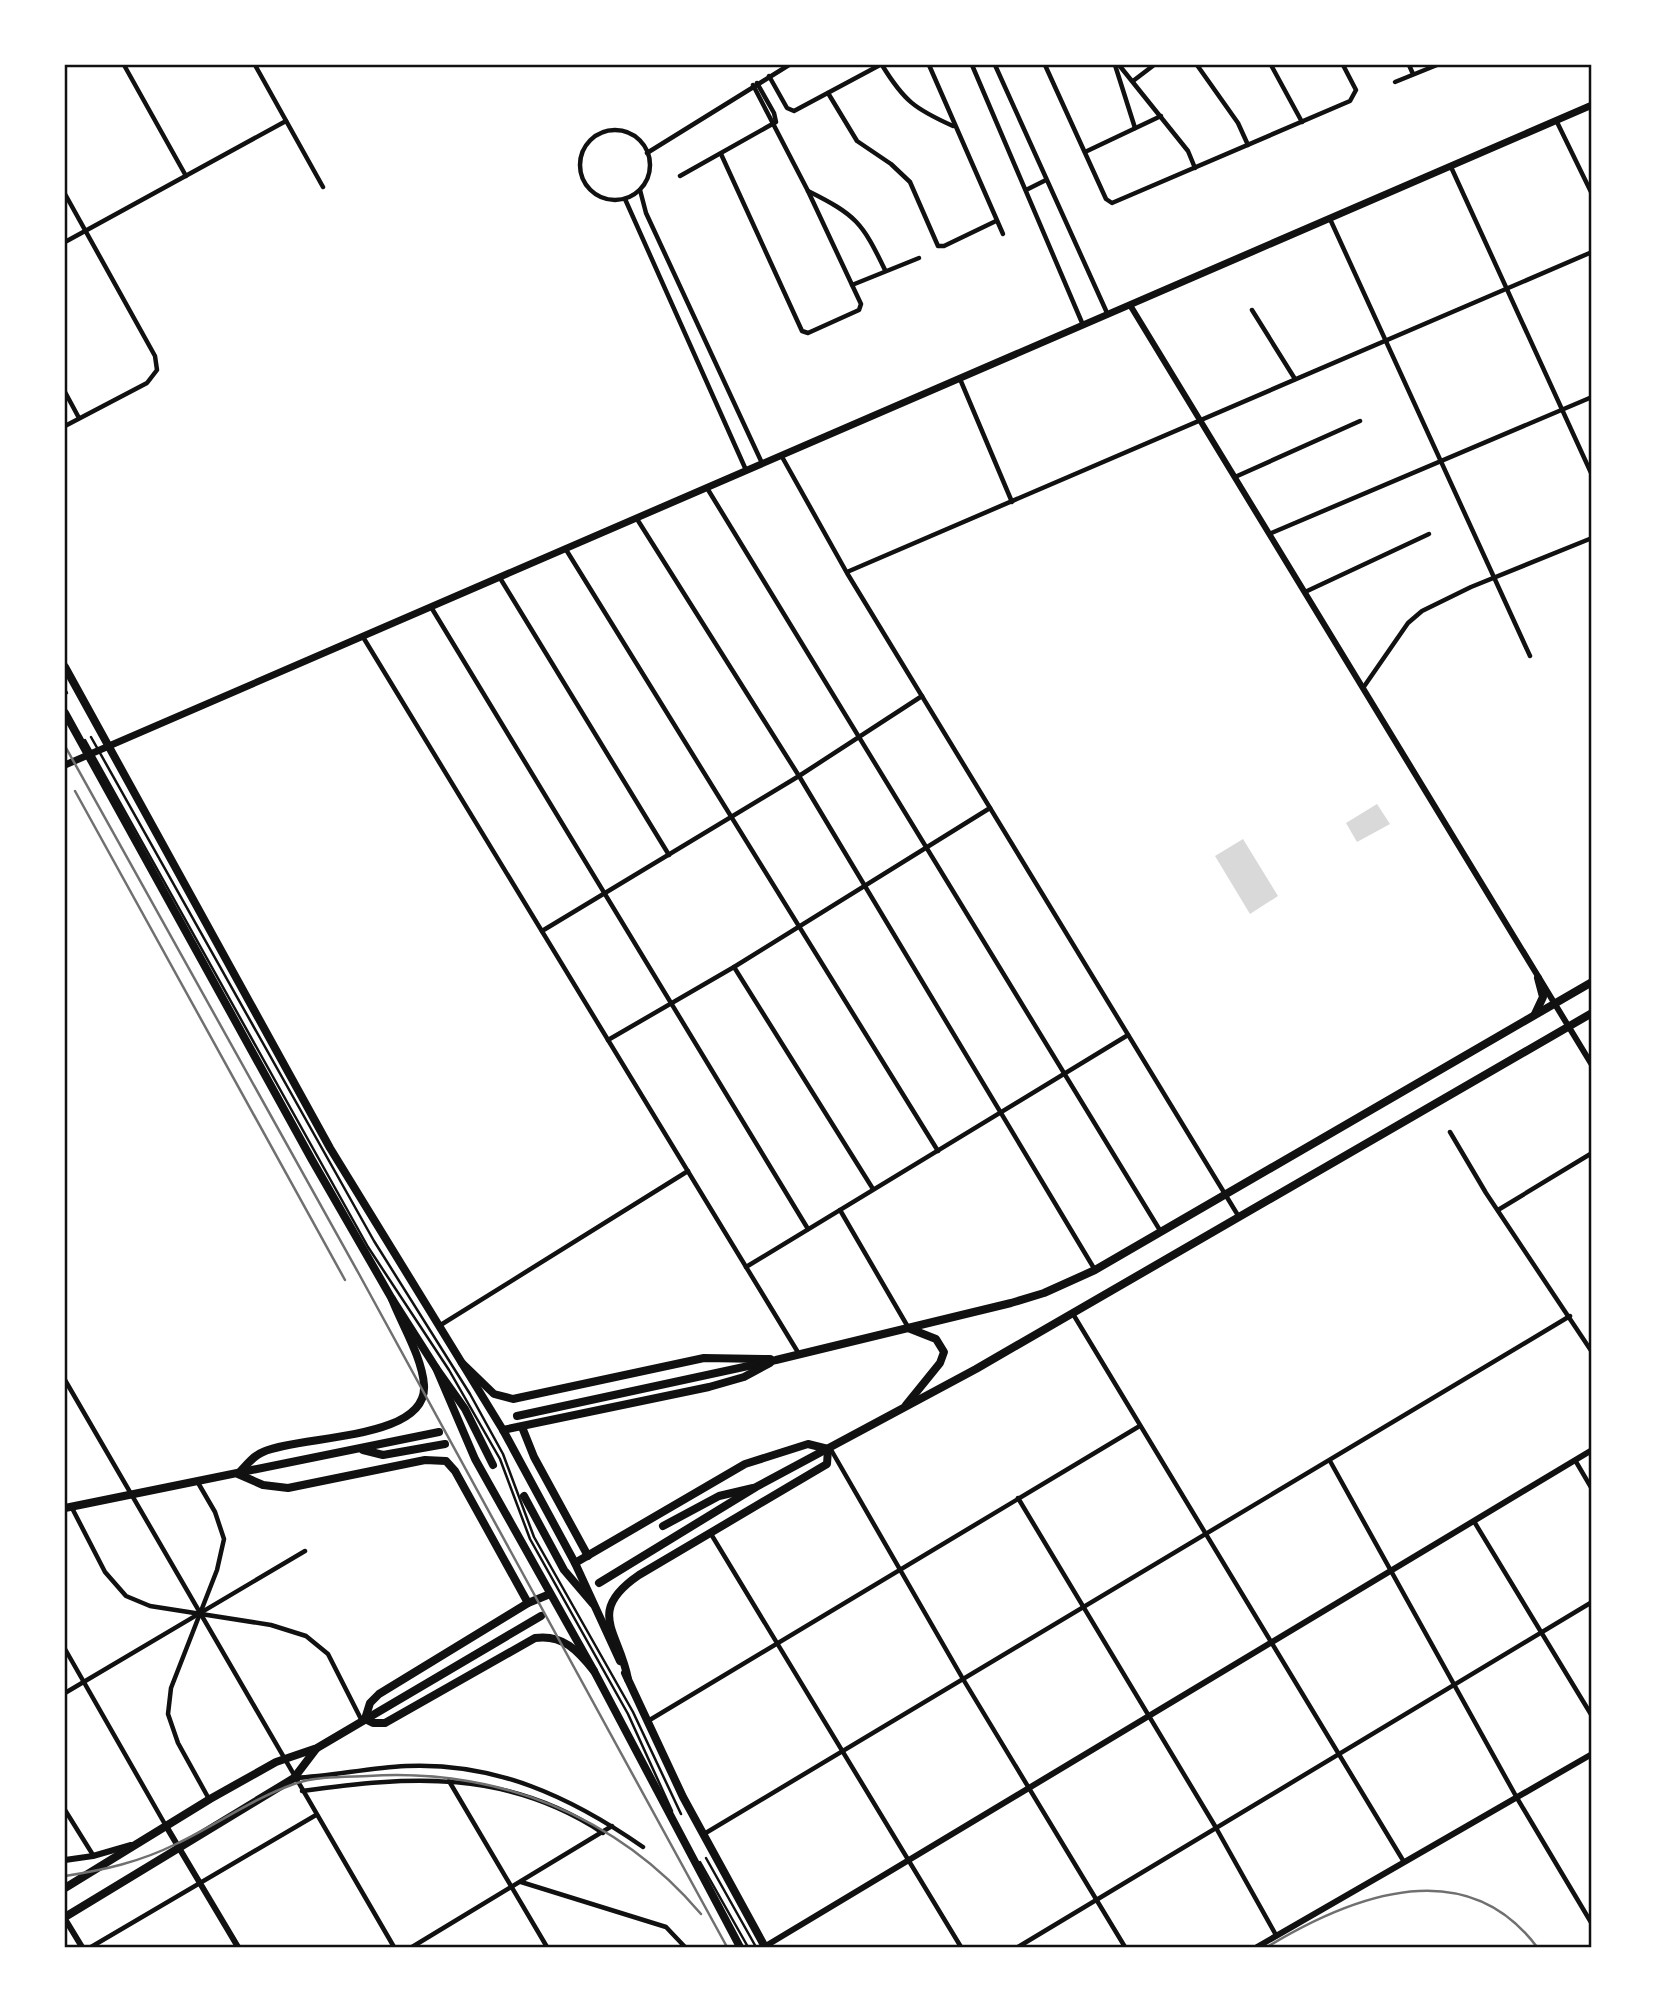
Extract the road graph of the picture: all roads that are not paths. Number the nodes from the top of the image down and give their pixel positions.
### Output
1 (124, 65) edge
2 (255, 65) edge
3 (789, 65) edge
4 (881, 65) edge
5 (929, 65) edge
6 (972, 65) edge
7 (995, 65) edge
8 (1045, 65) edge
9 (1117, 65) edge
10 (1154, 65) edge
11 (1198, 65) edge
12 (1271, 65) edge
13 (1343, 65) edge
14 (1409, 65) edge
15 (1437, 65) edge
16 (1413, 74) junction
17 (769, 76) junction
18 (1133, 81) junction
19 (1395, 82) dead end
20 (755, 84) junction
21 (828, 93) junction
22 (1592, 105) edge
23 (1161, 116) junction
24 (1556, 120) junction
25 (286, 121) junction
26 (1303, 122) junction
27 (775, 123) junction
28 (954, 126) junction
29 (1135, 128) junction
30 (1248, 145) junction
31 (1085, 152) junction
32 (647, 153) junction
33 (721, 154) junction
34 (1451, 166) junction
35 (1195, 168) junction
36 (186, 176) junction
37 (680, 176) dead end
38 (1046, 180) junction
39 (323, 187) dead end
40 (640, 190) junction
41 (1026, 190) junction
42 (808, 191) junction
43 (65, 194) edge
44 (1592, 194) edge
45 (625, 199) junction
46 (1329, 218) junction
47 (996, 221) junction
48 (85, 231) junction
49 (1003, 234) dead end
50 (65, 242) edge
51 (1592, 251) edge
52 (919, 258) dead end
53 (885, 270) junction
54 (852, 285) junction
55 (1508, 289) junction
56 (1130, 305) junction
57 (1252, 310) dead end
58 (1108, 315) junction
59 (1084, 325) junction
60 (1386, 342) junction
61 (960, 378) junction
62 (1295, 379) junction
63 (65, 392) edge
64 (1592, 397) edge
65 (1563, 409) junction
66 (79, 418) junction
67 (1201, 421) junction
68 (1360, 421) dead end
69 (65, 426) edge
70 (780, 454) junction
71 (1440, 460) junction
72 (762, 463) junction
73 (746, 470) junction
74 (1592, 475) edge
75 (1235, 477) junction
76 (706, 488) junction
77 (1012, 502) junction
78 (636, 518) junction
79 (1269, 534) junction
80 (1429, 534) dead end
81 (1592, 538) edge
82 (565, 548) junction
83 (847, 572) junction
84 (499, 577) junction
85 (1494, 579) junction
86 (1304, 592) junction
87 (430, 607) junction
88 (362, 636) junction
89 (1530, 656) dead end
90 (65, 667) edge
91 (1363, 688) junction
92 (922, 696) junction
93 (65, 713) edge
94 (91, 737) dead end
95 (859, 737) junction
96 (85, 740) dead end
97 (97, 751) junction
98 (65, 765) edge
99 (799, 776) junction
100 (990, 808) junction
101 (730, 817) junction
102 (927, 848) junction
103 (669, 855) junction
104 (864, 887) junction
105 (606, 894) junction
106 (799, 926) junction
107 (542, 931) junction
108 (734, 967) junction
109 (1538, 978) junction
110 (1592, 982) edge
111 (672, 1003) junction
112 (1554, 1005) junction
113 (1592, 1013) edge
114 (1526, 1021) junction
115 (1569, 1027) junction
116 (1128, 1035) junction
117 (608, 1040) junction
118 (1592, 1065) edge
119 (1064, 1074) junction
120 (1001, 1112) junction
121 (1450, 1132) dead end
122 (938, 1151) junction
123 (1592, 1153) edge
124 (688, 1171) junction
125 (873, 1189) junction
126 (1226, 1195) junction
127 (840, 1210) junction
128 (1499, 1210) junction
129 (1239, 1217) junction
130 (808, 1229) junction
131 (1161, 1232) junction
132 (746, 1267) junction
133 (1095, 1270) junction
134 (392, 1299) junction
135 (1072, 1313) junction
136 (1570, 1316) junction
137 (438, 1326) junction
138 (908, 1328) junction
139 (1592, 1352) edge
140 (800, 1354) junction
141 (776, 1360) junction
142 (462, 1363) junction
143 (436, 1368) junction
144 (65, 1380) edge
145 (901, 1410) junction
146 (517, 1416) dead end
147 (522, 1427) junction
148 (1139, 1427) junction
149 (503, 1430) junction
150 (439, 1432) dead end
151 (445, 1444) dead end
152 (829, 1448) junction
153 (361, 1450) junction
154 (1592, 1450) edge
155 (1575, 1460) junction
156 (1330, 1461) junction
157 (493, 1465) dead end
158 (238, 1474) junction
159 (197, 1481) junction
160 (757, 1487) junction
161 (1592, 1489) edge
162 (132, 1494) junction
163 (524, 1496) dead end
164 (1018, 1498) junction
165 (68, 1507) edge
166 (1475, 1522) junction
167 (663, 1526) dead end
168 (711, 1534) junction
169 (1205, 1534) junction
170 (305, 1551) dead end
171 (588, 1556) junction
172 (575, 1563) junction
173 (899, 1569) junction
174 (1391, 1572) junction
175 (599, 1583) dead end
176 (550, 1594) junction
177 (1592, 1602) edge
178 (528, 1603) junction
179 (593, 1604) junction
180 (1082, 1607) junction
181 (199, 1614) junction
182 (541, 1616) dead end
183 (1541, 1632) junction
184 (1270, 1641) junction
185 (776, 1643) junction
186 (65, 1649) edge
187 (594, 1671) junction
188 (628, 1679) junction
189 (963, 1679) junction
190 (83, 1682) junction
191 (1454, 1685) junction
192 (65, 1693) edge
193 (1149, 1716) junction
194 (1592, 1716) edge
195 (364, 1720) junction
196 (648, 1721) junction
197 (317, 1748) junction
198 (842, 1749) junction
199 (1592, 1754) edge
200 (1340, 1755) junction
201 (283, 1759) junction
202 (294, 1778) junction
203 (449, 1780) junction
204 (1028, 1789) junction
205 (302, 1791) junction
206 (1517, 1798) junction
207 (210, 1799) junction
208 (65, 1810) edge
209 (681, 1814) dead end
210 (316, 1815) junction
211 (675, 1817) dead end
212 (166, 1826) junction
213 (612, 1826) junction
214 (1215, 1826) junction
215 (603, 1833) junction
216 (704, 1834) junction
217 (135, 1844) junction
218 (643, 1847) dead end
219 (179, 1849) junction
220 (93, 1856) junction
221 (706, 1858) dead end
222 (65, 1860) edge
223 (910, 1861) junction
224 (700, 1862) dead end
225 (1405, 1862) junction
226 (521, 1882) junction
227 (200, 1883) junction
228 (512, 1887) junction
229 (65, 1888) edge
230 (1096, 1899) junction
231 (65, 1918) edge
232 (1592, 1924) edge
233 (1276, 1935) junction
234 (82, 1947) edge
235 (91, 1947) edge
236 (238, 1947) edge
237 (394, 1947) edge
238 (412, 1947) edge
239 (547, 1947) edge
240 (685, 1947) edge
241 (740, 1947) edge
242 (748, 1947) edge
243 (763, 1947) edge
244 (961, 1947) edge
245 (1017, 1947) edge
246 (1125, 1947) edge
247 (1257, 1947) edge

1 - 36 street
2 - 25 street
3 - 17 street
4 - 21 street
4 - 28 street
5 - 28 street
6 - 41 street
7 - 38 street
8 - 31 street
9 - 18 street
9 - 29 street
10 - 18 street
11 - 30 street
12 - 26 street
13 - 26 street
14 - 16 street
15 - 16 street
16 - 19 street
17 - 20 street
17 - 21 street
18 - 23 street
20 - 27 street
20 - 32 street
21 - 47 street
22 - 24 main road
23 - 29 street
23 - 35 street
24 - 34 main road
24 - 44 street
25 - 36 street
25 - 39 street
26 - 30 street
27 - 33 street
27 - 42 street
28 - 47 street
29 - 31 street
30 - 35 street
31 - 35 street
32 - 40 street
32 - 45 street
33 - 37 street
33 - 54 street
34 - 46 main road
34 - 55 street
36 - 48 street
38 - 41 street
38 - 58 street
40 - 45 street
40 - 72 street
41 - 59 street
42 - 53 street
42 - 54 street
43 - 48 street
45 - 73 street
46 - 56 main road
46 - 60 street
47 - 49 street
48 - 50 street
48 - 66 street
51 - 55 street
52 - 53 street
53 - 54 street
55 - 60 street
55 - 65 street
56 - 58 main road
56 - 67 street
57 - 62 street
58 - 59 main road
59 - 61 main road
60 - 62 street
60 - 71 street
61 - 70 main road
61 - 77 street
62 - 67 street
63 - 66 street
64 - 65 street
65 - 71 street
65 - 74 street
66 - 69 street
67 - 75 street
67 - 77 street
68 - 75 street
70 - 72 main road
70 - 83 street
71 - 79 street
71 - 85 street
72 - 73 main road
73 - 76 main road
75 - 79 street
76 - 78 main road
76 - 95 street
77 - 83 street
78 - 82 main road
78 - 99 street
79 - 86 street
80 - 86 street
81 - 85 street
82 - 84 main road
82 - 101 street
83 - 92 street
84 - 87 main road
84 - 103 street
85 - 89 street
85 - 91 street
86 - 91 street
87 - 88 main road
87 - 105 street
88 - 97 main road
88 - 107 street
90 - 97 main road
91 - 109 street
92 - 95 street
92 - 100 street
93 - 97 main road
94 - 97 lane
95 - 99 street
95 - 102 street
96 - 97 lane
97 - 98 main road
97 - 134 main road
97 - 137 main road
97 - 209 lane
97 - 211 lane
99 - 101 street
99 - 104 street
100 - 102 street
100 - 116 street
101 - 103 street
101 - 106 street
102 - 104 street
102 - 119 street
103 - 105 street
104 - 106 street
104 - 120 street
105 - 107 street
105 - 111 street
106 - 108 street
106 - 122 street
107 - 117 street
108 - 111 street
108 - 125 street
109 - 112 street
109 - 114 main road
110 - 112 main road
111 - 117 street
111 - 130 street
112 - 114 main road
112 - 115 street
113 - 115 main road
114 - 126 main road
115 - 118 street
115 - 129 main road
116 - 119 street
116 - 126 street
117 - 124 street
119 - 120 street
119 - 131 street
120 - 122 street
120 - 133 street
121 - 128 street
122 - 125 street
123 - 128 street
124 - 132 street
124 - 137 street
125 - 127 street
126 - 129 street
126 - 131 main road
127 - 130 street
127 - 138 street
128 - 136 street
129 - 135 main road
130 - 132 street
131 - 133 main road
132 - 140 street
133 - 138 main road
134 - 143 main road
134 - 158 main road
135 - 145 main road
135 - 148 street
136 - 139 street
136 - 156 street
137 - 142 main road
138 - 140 main road
138 - 145 main road
140 - 141 main road
141 - 142 main road
141 - 146 main road
141 - 147 main road
142 - 149 main road
143 - 157 main road
143 - 176 main road
144 - 162 street
145 - 152 main road
147 - 149 main road
147 - 171 main road
148 - 164 street
148 - 169 street
149 - 172 main road
150 - 153 main road
151 - 153 main road
152 - 160 main road
152 - 168 main road
152 - 171 main road
152 - 173 street
153 - 158 main road
154 - 155 street
155 - 161 street
155 - 166 street
156 - 169 street
156 - 174 street
158 - 159 main road
158 - 178 main road
159 - 162 main road
159 - 181 street
160 - 167 main road
160 - 175 main road
162 - 165 main road
162 - 181 street
163 - 179 main road
164 - 173 street
164 - 180 street
165 - 181 street
166 - 174 street
166 - 183 street
168 - 185 street
168 - 188 main road
169 - 180 street
169 - 184 street
170 - 181 street
171 - 172 main road
172 - 179 main road
173 - 185 street
173 - 189 street
174 - 184 street
174 - 191 street
176 - 178 main road
176 - 187 main road
177 - 183 street
178 - 195 main road
179 - 188 main road
180 - 189 street
180 - 193 street
181 - 190 street
181 - 195 street
181 - 201 street
181 - 207 street
182 - 195 main road
183 - 191 street
183 - 194 street
184 - 193 street
184 - 200 street
185 - 196 street
185 - 198 street
186 - 190 street
187 - 195 main road
187 - 241 main road
188 - 196 main road
189 - 198 street
189 - 204 street
190 - 192 street
190 - 212 street
191 - 200 street
191 - 206 street
193 - 204 street
193 - 214 street
195 - 197 main road
196 - 216 main road
197 - 201 main road
197 - 202 main road
198 - 216 street
198 - 223 street
199 - 206 street
200 - 214 street
200 - 225 street
201 - 202 street
201 - 207 main road
202 - 205 street
202 - 213 street
202 - 219 main road
203 - 205 street
203 - 215 street
203 - 228 street
204 - 223 street
204 - 230 street
205 - 210 street
206 - 225 street
206 - 232 street
207 - 212 main road
208 - 220 street
210 - 227 street
210 - 237 street
212 - 217 main road
212 - 219 street
213 - 215 street
213 - 218 street
214 - 230 street
214 - 233 street
215 - 226 street
216 - 243 main road
217 - 220 street
217 - 229 main road
219 - 227 street
219 - 231 main road
220 - 222 street
221 - 243 lane
223 - 243 street
223 - 244 street
224 - 242 lane
225 - 233 street
226 - 228 street
226 - 240 street
227 - 235 street
227 - 236 street
228 - 238 street
228 - 239 street
230 - 245 street
230 - 246 street
231 - 234 street
233 - 247 street

